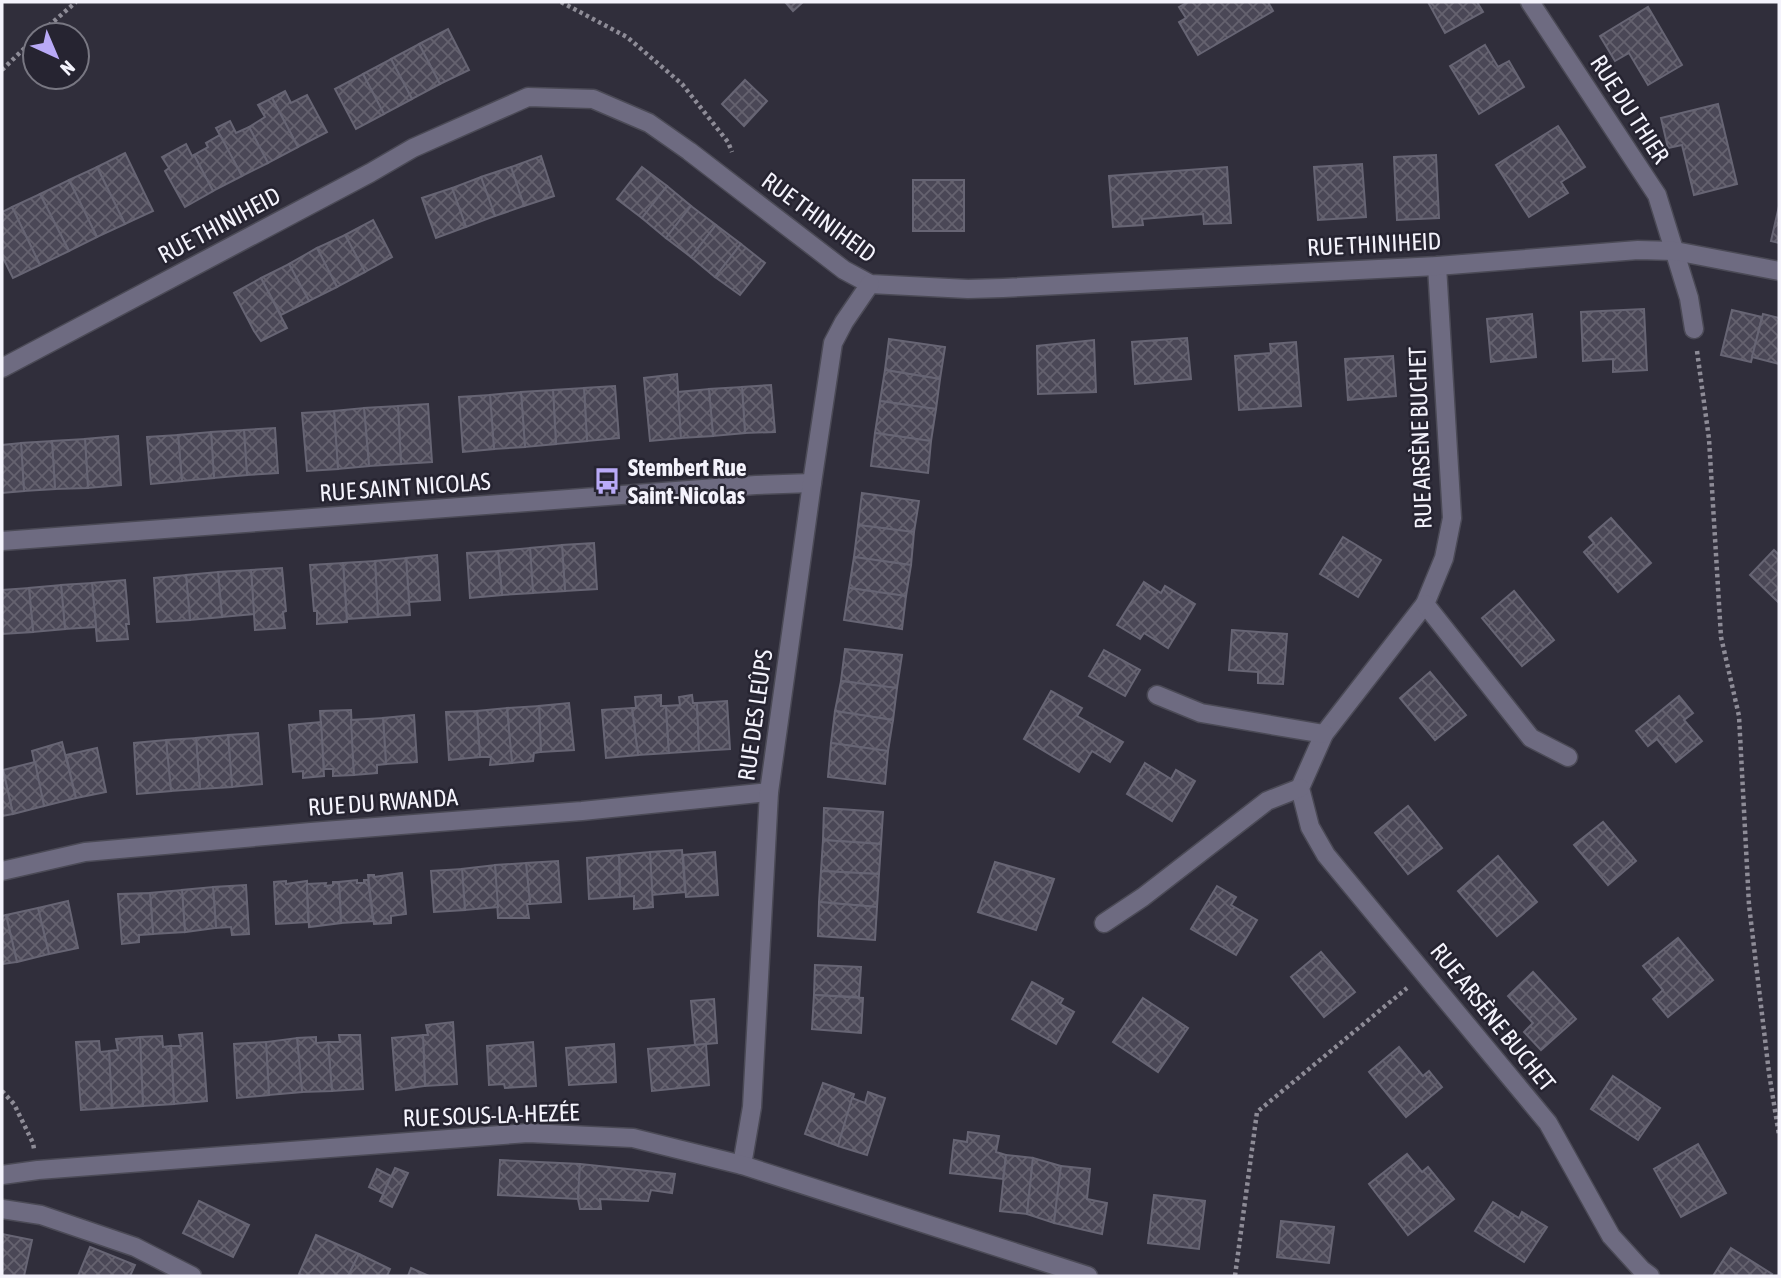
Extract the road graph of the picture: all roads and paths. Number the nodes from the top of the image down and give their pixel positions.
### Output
1 (76, 2) edge
2 (561, 2) edge
3 (1530, 2) edge
4 (54, 21) edge
5 (21, 51) edge
6 (2, 70) edge
7 (732, 184) junction
8 (1675, 250) junction
9 (1437, 266) junction
10 (1779, 271) edge
11 (870, 284) junction
12 (1694, 329) joint
13 (2, 368) edge
14 (812, 483) junction
15 (2, 541) edge
16 (1425, 604) junction
17 (1157, 695) dead end
18 (1324, 734) junction
19 (1568, 757) dead end
20 (1300, 788) junction
21 (769, 792) junction
22 (2, 871) edge
23 (1104, 923) dead end
24 (1426, 973) junction
25 (2, 1091) edge
26 (1779, 1135) edge
27 (742, 1164) junction
28 (37, 1170) junction
29 (2, 1175) edge
30 (2, 1209) edge
31 (192, 1276) edge
32 (1088, 1276) edge
33 (1235, 1276) edge
34 (1650, 1276) edge

1 - 4 path
2 - 7 path
3 - 8 street, RUE DU THIER
5 - 6 path
7 - 11 street, RUE THINIHEID
7 - 13 street, RUE THINIHEID
8 - 9 street, RUE THINIHEID
8 - 10 street, RUE THINIHEID
8 - 12 street, RUE DU THIER
9 - 11 street, RUE THINIHEID
9 - 16 street, RUE ARSÈNE BUCHET
11 - 14 street, RUE DES LEÛPS
12 - 26 path
14 - 15 street, RUE SAINT NICOLAS
14 - 21 street, RUE DES LEÛPS
16 - 18 street, RUE ARSÈNE BUCHET
16 - 19 street
17 - 18 street
18 - 20 street, RUE ARSÈNE BUCHET
20 - 23 street
20 - 24 street, RUE ARSÈNE BUCHET
21 - 22 street, RUE DU RWANDA
21 - 27 street, RUE DES LEÛPS
24 - 33 path
24 - 34 street, RUE ARSÈNE BUCHET
25 - 28 path
27 - 28 street, RUE SOUS-LA-HEZÉE
27 - 32 street, RUE SOUS-LA-HEZÉE
28 - 29 street, RUE SOUS-LA-HEZÉE
30 - 31 street

